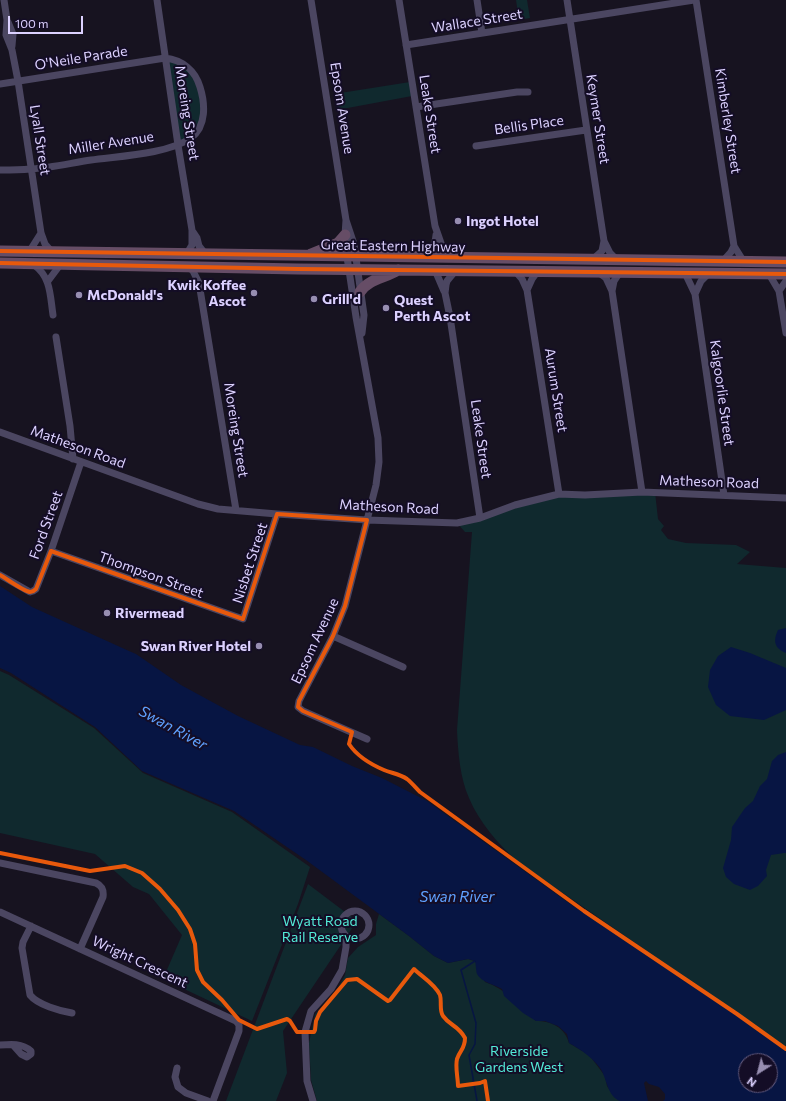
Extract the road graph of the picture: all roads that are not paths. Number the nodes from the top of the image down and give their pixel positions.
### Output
1 (4, 0) edge
2 (157, 0) edge
3 (311, 0) edge
4 (399, 0) edge
5 (477, 0) edge
6 (566, 0) edge
7 (695, 0) edge
8 (570, 20) junction
9 (482, 33) junction
10 (406, 45) junction
11 (165, 58) junction
12 (18, 81) junction
13 (0, 84) edge
14 (528, 92) dead end
15 (416, 107) junction
16 (586, 130) junction
17 (178, 145) junction
18 (476, 146) dead end
19 (32, 169) junction
20 (0, 170) edge
21 (346, 220) junction
22 (192, 230) junction
23 (436, 232) junction
24 (41, 234) junction
25 (345, 235) junction
26 (604, 242) junction
27 (734, 246) junction
28 (0, 251) edge
29 (29, 252) junction
30 (52, 252) junction
31 (71, 253) junction
32 (186, 255) junction
33 (206, 255) junction
34 (307, 256) junction
35 (351, 257) junction
36 (422, 258) junction
37 (450, 258) junction
38 (592, 260) junction
39 (617, 260) junction
40 (2, 262) edge
41 (722, 262) junction
42 (744, 262) junction
43 (786, 262) edge
44 (34, 264) junction
45 (60, 265) junction
46 (145, 266) junction
47 (189, 266) junction
48 (209, 267) junction
49 (353, 269) junction
50 (399, 270) junction
51 (435, 270) junction
52 (456, 270) junction
53 (515, 271) junction
54 (538, 271) junction
55 (598, 272) junction
56 (620, 272) junction
57 (685, 273) junction
58 (709, 273) junction
59 (769, 274) junction
60 (786, 274) edge
61 (786, 280) edge
62 (48, 281) junction
63 (200, 283) junction
64 (527, 290) junction
65 (780, 291) junction
66 (360, 292) junction
67 (612, 292) junction
68 (445, 293) junction
69 (695, 294) junction
70 (53, 315) dead end
71 (786, 333) edge
72 (56, 337) dead end
73 (361, 338) junction
74 (0, 432) edge
75 (73, 459) junction
76 (81, 462) junction
77 (642, 492) junction
78 (559, 494) junction
79 (724, 495) junction
80 (786, 498) edge
81 (236, 510) junction
82 (277, 514) junction
83 (480, 518) junction
84 (367, 520) junction
85 (51, 551) junction
86 (0, 575) edge
87 (243, 619) joint
88 (333, 636) junction
89 (403, 667) dead end
90 (367, 739) dead end
91 (0, 863) edge
92 (0, 912) edge
93 (31, 926) junction
94 (346, 936) junction
95 (80, 949) junction
96 (72, 1013) dead end
97 (0, 1045) edge
98 (13, 1045) dead end
99 (177, 1068) dead end
100 (208, 1101) edge
101 (213, 1101) edge
102 (313, 1101) edge

1 - 12 street, Lyall Street
2 - 11 street, Moreing Street
3 - 21 street, Epsom Avenue
4 - 10 street, Leake Street
5 - 9 street
6 - 8 street, Keymer Street
7 - 8 street, Wallace Street
7 - 27 street, Kimberley Street
8 - 9 street, Wallace Street
8 - 16 street, Keymer Street
9 - 10 street, Wallace Street
10 - 15 street, Leake Street
11 - 12 street, O'Neile Parade
11 - 17 street, Moreing Street
11 - 17 street
12 - 13 street, O'Neile Parade
12 - 19 street, Lyall Street
14 - 15 street
15 - 23 street, Leake Street
16 - 18 street, Bellis Place
16 - 26 street, Keymer Street
17 - 19 street, Miller Avenue
17 - 22 street, Moreing Street
19 - 20 street, Miller Avenue
19 - 24 street, Lyall Street
21 - 25 street, Epsom Avenue
21 - 35 street, Epsom Avenue
22 - 32 street, Moreing Street
22 - 33 street, Moreing Street
23 - 36 street, Leake Street
23 - 37 street, Leake Street
24 - 29 street
24 - 30 street, Lyall Street
25 - 34 highway
25 - 35 street, Epsom Avenue
26 - 38 street
26 - 39 street, Keymer Street
27 - 41 street
27 - 42 street, Kimberley Street
28 - 29 highway, Great Eastern Highway
29 - 30 highway, Great Eastern Highway
30 - 31 highway, Great Eastern Highway
31 - 32 highway, Great Eastern Highway
31 - 46 highway
32 - 33 highway, Great Eastern Highway
33 - 34 highway, Great Eastern Highway
34 - 35 highway, Great Eastern Highway
35 - 36 highway, Great Eastern Highway
35 - 49 street, Epsom Avenue
36 - 37 highway, Great Eastern Highway
37 - 38 highway, Great Eastern Highway
38 - 39 highway, Great Eastern Highway
39 - 41 highway, Great Eastern Highway
40 - 44 highway, Great Eastern Highway
41 - 42 highway, Great Eastern Highway
42 - 43 highway, Great Eastern Highway
44 - 45 highway, Great Eastern Highway
44 - 62 street
45 - 46 highway, Great Eastern Highway
45 - 62 street
46 - 47 highway, Great Eastern Highway
47 - 48 highway, Great Eastern Highway
47 - 63 street, Moreing Street
48 - 49 highway, Great Eastern Highway
48 - 63 street
49 - 50 highway, Great Eastern Highway
49 - 66 street, Epsom Avenue
49 - 73 street, Epsom Avenue
50 - 51 highway, Great Eastern Highway
50 - 66 highway
51 - 52 highway, Great Eastern Highway
51 - 68 street, Leake Street
52 - 53 highway, Great Eastern Highway
52 - 68 street
53 - 54 highway, Great Eastern Highway
53 - 64 street, Aurum Street
54 - 55 highway, Great Eastern Highway
54 - 64 street
55 - 56 highway, Great Eastern Highway
55 - 67 street
56 - 57 highway, Great Eastern Highway
56 - 67 street
57 - 58 highway, Great Eastern Highway
57 - 69 street, Kalgoorlie Street
58 - 59 highway, Great Eastern Highway
58 - 69 street
59 - 60 highway, Great Eastern Highway
59 - 65 street
61 - 65 street
62 - 70 street
63 - 81 street, Moreing Street
64 - 78 street, Aurum Street
65 - 71 street
66 - 73 street, Epsom Avenue
67 - 77 street
68 - 83 street, Leake Street
69 - 79 street, Kalgoorlie Street
72 - 75 street
73 - 84 street, Epsom Avenue
74 - 75 street, Matheson Road
75 - 76 street, Matheson Road
76 - 81 street, Matheson Road
76 - 85 street, Ford Street
77 - 78 street, Matheson Road
77 - 79 street, Matheson Road
78 - 83 street, Matheson Road
79 - 80 street, Matheson Road
81 - 82 street, Matheson Road
82 - 84 street, Matheson Road
82 - 87 street, Nisbet Street
83 - 84 street, Matheson Road
84 - 88 street, Epsom Avenue
85 - 86 street, Ford Street
85 - 87 street, Thompson Street
88 - 89 street
88 - 90 street, Epsom Avenue
91 - 95 street
92 - 93 street, Wright Crescent
93 - 95 street, Wright Crescent
93 - 96 street
94 - 94 street
94 - 102 street
95 - 101 street, Wright Crescent
97 - 98 street
99 - 100 street

